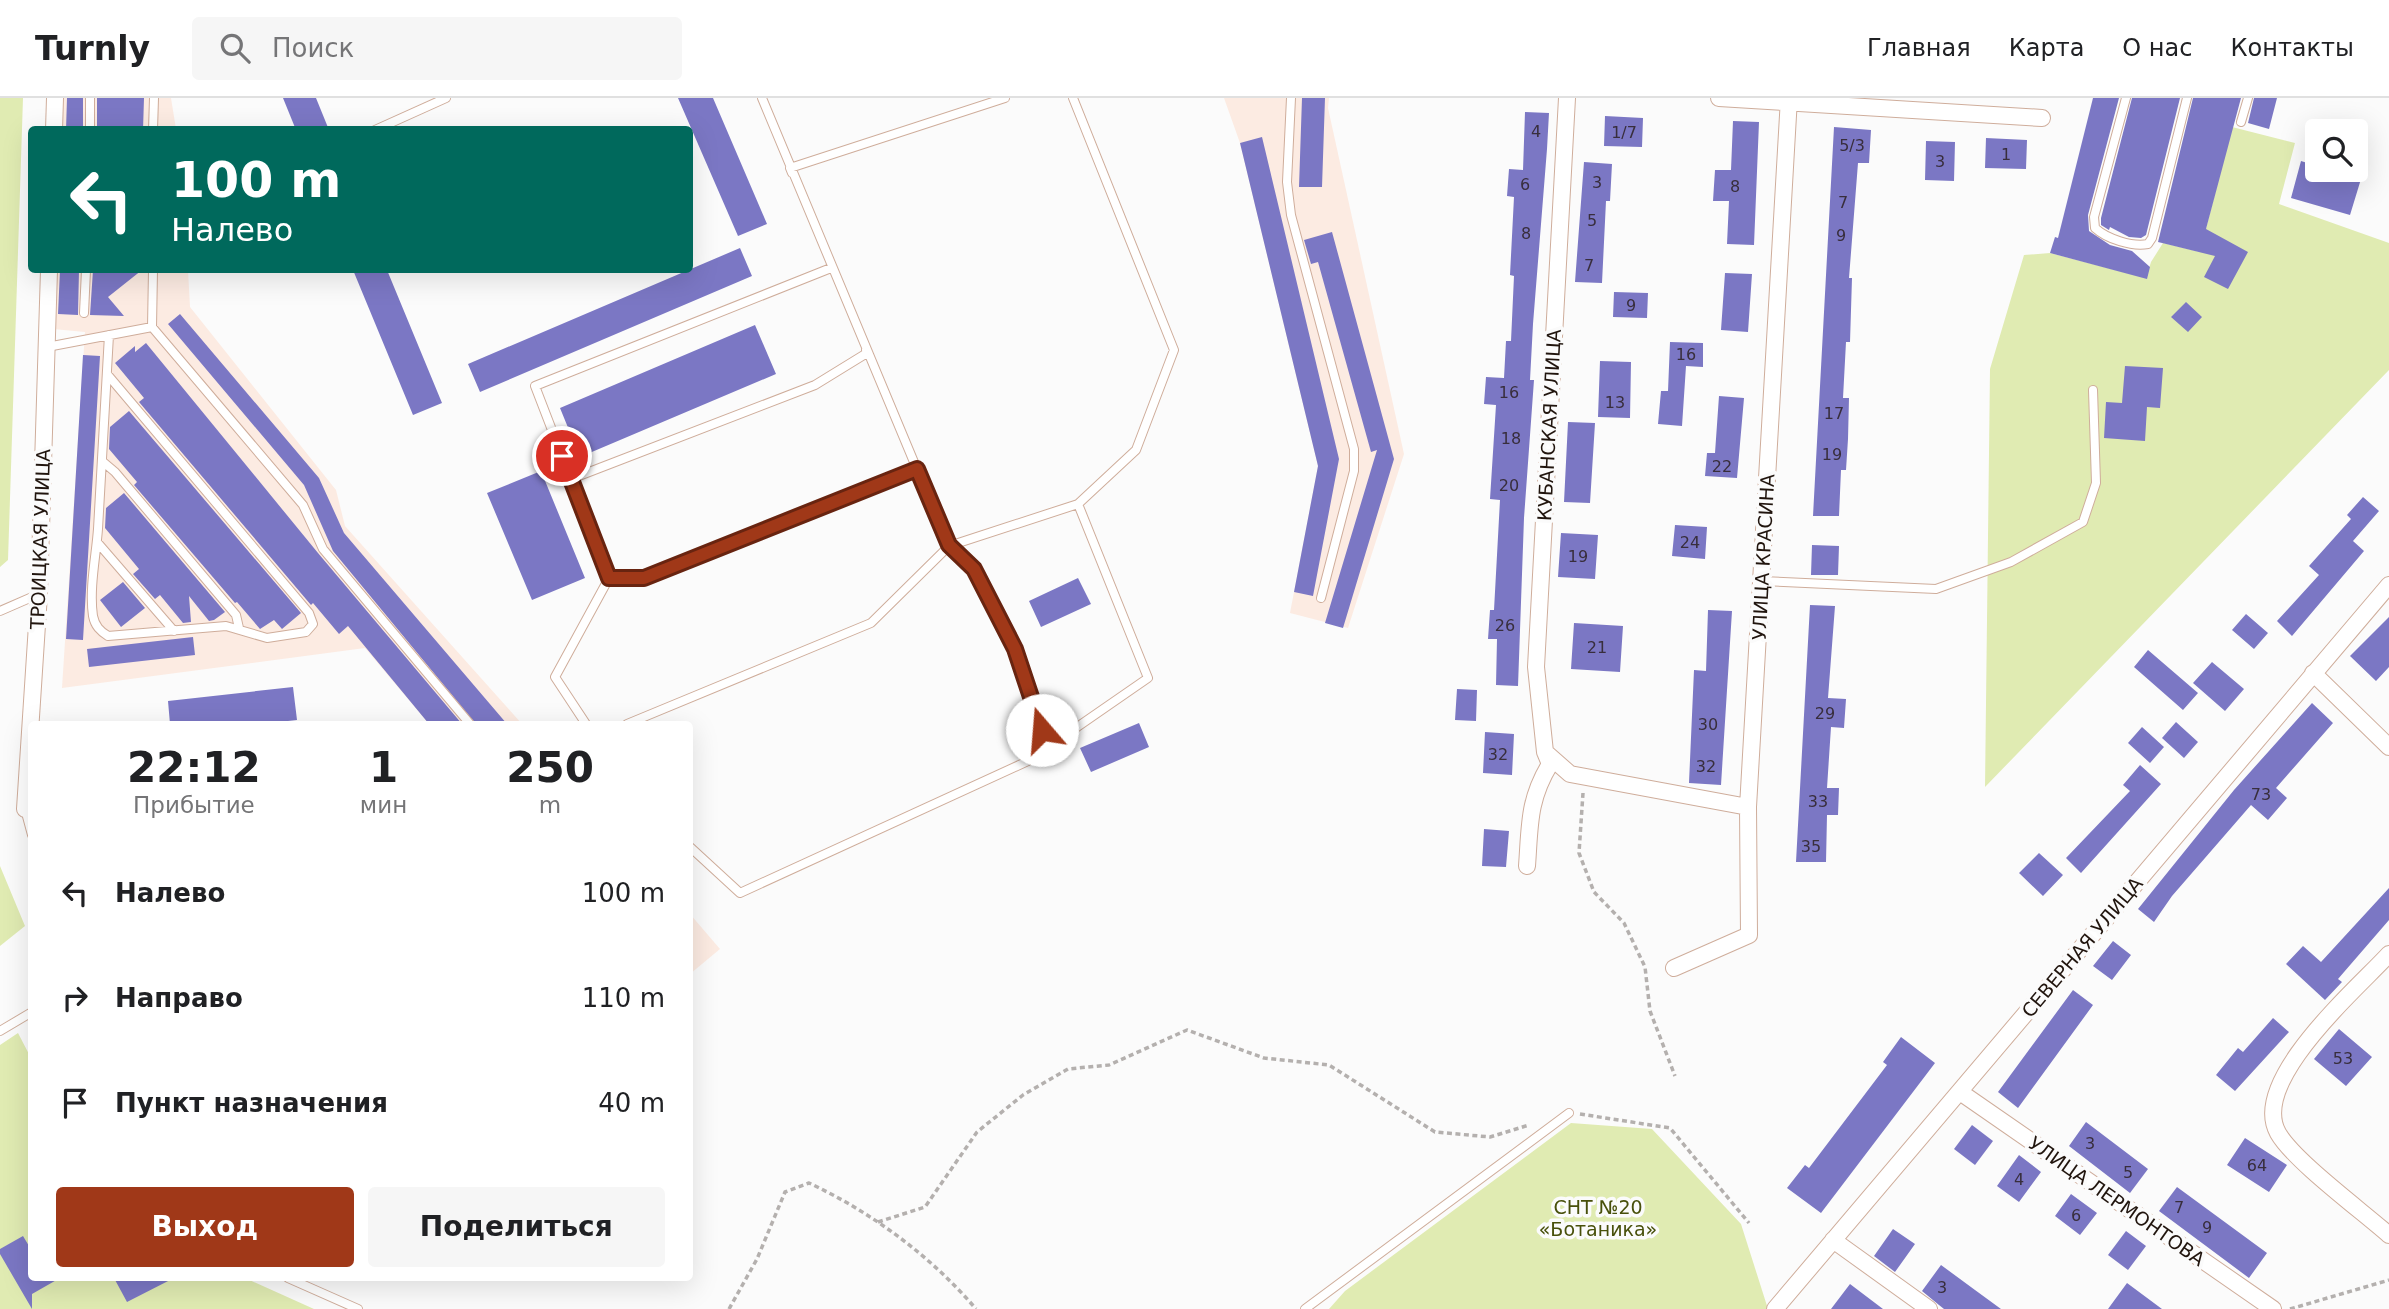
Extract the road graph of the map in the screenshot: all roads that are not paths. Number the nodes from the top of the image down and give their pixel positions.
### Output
1 (55, 98) edge
2 (90, 98) edge
3 (154, 98) edge
4 (446, 98) edge
5 (762, 98) edge
6 (1005, 98) edge
7 (1073, 98) edge
8 (1291, 98) edge
9 (1567, 98) edge
10 (1719, 98) edge
11 (2126, 98) edge
12 (2187, 98) edge
13 (2248, 98) edge
14 (1789, 100) edge
15 (2042, 118) dead end
16 (2241, 122) dead end
17 (54, 126) edge
18 (90, 126) edge
19 (153, 126) edge
20 (383, 126) edge
21 (790, 168) junction
22 (831, 268) junction
23 (49, 273) edge
24 (86, 273) edge
25 (153, 273) edge
26 (84, 313) dead end
27 (152, 327) junction
28 (109, 335) junction
29 (47, 346) junction
30 (867, 352) junction
31 (107, 374) junction
32 (2094, 390) dead end
33 (102, 461) junction
34 (917, 469) junction
35 (571, 478) junction
36 (1078, 504) junction
37 (97, 542) junction
38 (949, 545) junction
39 (609, 578) junction
40 (1761, 581) junction
41 (2389, 585) edge
42 (39, 594) junction
43 (1321, 598) dead end
44 (0, 611) edge
45 (239, 628) junction
46 (174, 631) junction
47 (2312, 673) junction
48 (31, 721) edge
49 (467, 721) edge
50 (584, 721) edge
51 (634, 721) edge
52 (2389, 747) edge
53 (1545, 752) junction
54 (1028, 761) junction
55 (28, 763) edge
56 (1748, 807) junction
57 (25, 809) joint
58 (28, 820) edge
59 (693, 851) edge
60 (1527, 866) dead end
61 (2389, 954) edge
62 (1674, 968) dead end
63 (28, 1014) edge
64 (0, 1031) edge
65 (1960, 1092) junction
66 (1569, 1113) road end
67 (2389, 1235) edge
68 (1833, 1240) junction
69 (295, 1281) edge
70 (358, 1309) edge
71 (1305, 1309) edge
72 (1775, 1309) edge
73 (1929, 1309) edge
74 (2273, 1309) edge

1 - 17 street
2 - 18 lane
3 - 19 lane
4 - 20 lane
5 - 21 lane
6 - 21 lane
7 - 36 lane
8 - 43 lane
9 - 53 street, КУБАНСКАЯ УЛИЦА
10 - 14 street
11 - 12 lane
13 - 16 lane
14 - 15 street
14 - 40 street, УЛИЦА КРАСИНА
21 - 22 lane
21 - 30 lane
22 - 30 lane
22 - 35 lane
23 - 29 street, ТРОИЦКАЯ УЛИЦА
24 - 26 lane
25 - 27 lane
27 - 28 lane
27 - 49 lane
28 - 29 lane
28 - 31 lane
29 - 42 street, ТРОИЦКАЯ УЛИЦА
30 - 34 lane
30 - 35 lane
31 - 33 lane
31 - 45 lane
32 - 40 lane
33 - 37 lane
33 - 45 lane
34 - 38 lane
34 - 39 lane
35 - 39 lane
36 - 38 lane
36 - 54 lane
37 - 46 lane
37 - 46 lane
38 - 51 lane
38 - 54 lane
39 - 50 lane
40 - 56 street, УЛИЦА КРАСИНА
41 - 47 street, СЕВЕРНАЯ УЛИЦА
42 - 44 lane
42 - 48 street, ТРОИЦКАЯ УЛИЦА
45 - 46 lane
47 - 52 street
47 - 65 street, СЕВЕРНАЯ УЛИЦА
53 - 56 street
53 - 60 street, КУБАНСКАЯ УЛИЦА
54 - 59 lane
55 - 57 street, ТРОИЦКАЯ УЛИЦА
56 - 62 street, УЛИЦА КРАСИНА
57 - 58 lane
61 - 67 street
63 - 64 lane
65 - 68 street, СЕВЕРНАЯ УЛИЦА
65 - 74 street, УЛИЦА ЛЕРМОНТОВА
66 - 71 lane
68 - 72 street, СЕВЕРНАЯ УЛИЦА
68 - 73 street
69 - 70 lane

